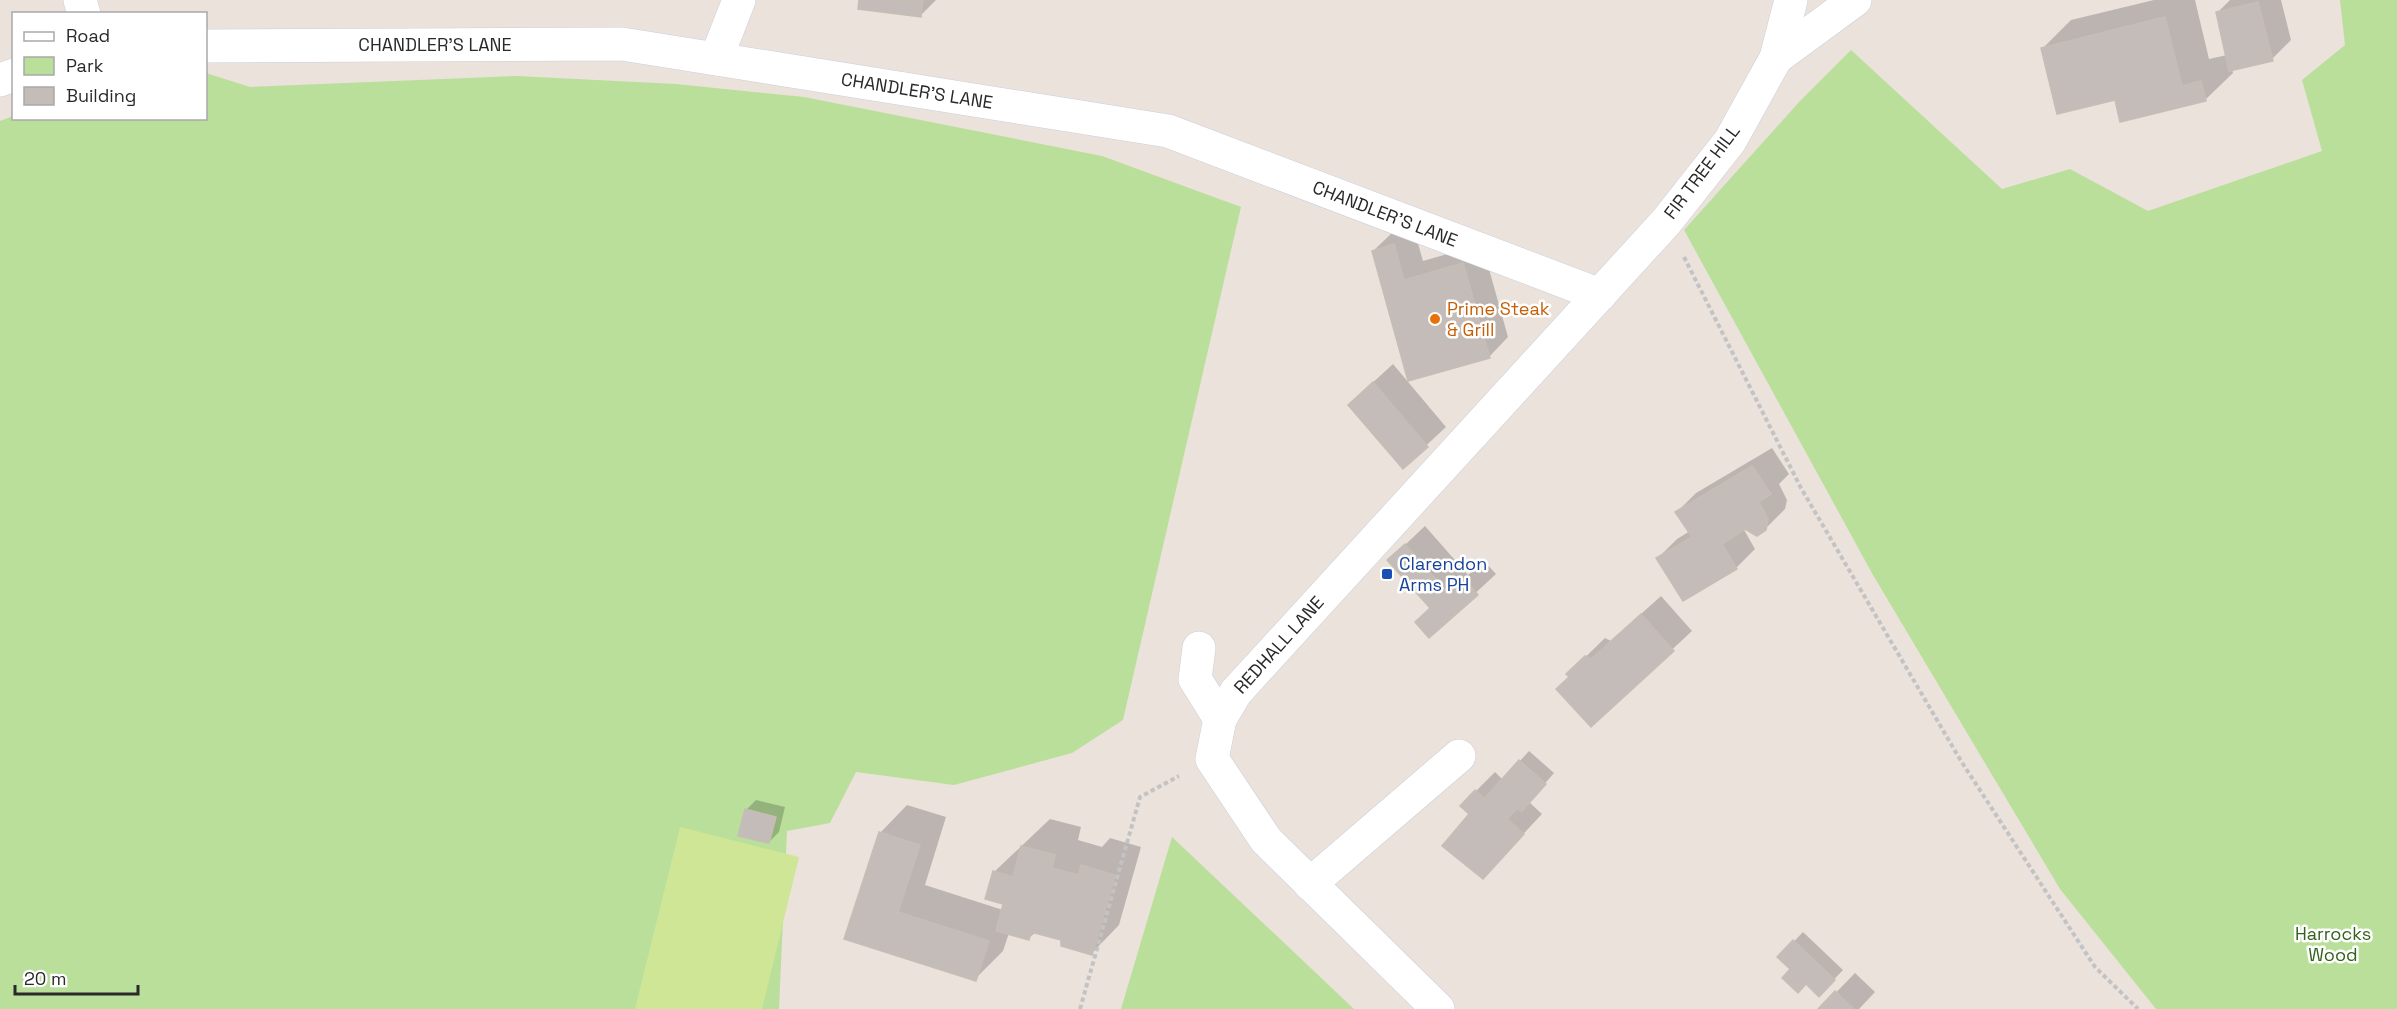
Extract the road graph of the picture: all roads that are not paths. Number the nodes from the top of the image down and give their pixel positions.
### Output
1 (740, 0) edge
2 (1791, 0) edge
3 (1856, 0) edge
4 (207, 46) edge
5 (1776, 58) junction
6 (716, 59) junction
7 (1600, 295) junction
8 (1199, 648) dead end
9 (1220, 719) junction
10 (1459, 756) dead end
11 (1310, 884) junction
12 (1438, 1009) edge

1 - 6 street
2 - 5 street, FIR TREE HILL
3 - 5 street
4 - 6 street, CHANDLER'S LANE
5 - 7 street, FIR TREE HILL
6 - 7 street, CHANDLER'S LANE
7 - 9 street, REDHALL LANE
8 - 9 street
9 - 11 street, REDHALL LANE
10 - 11 street
11 - 12 street

